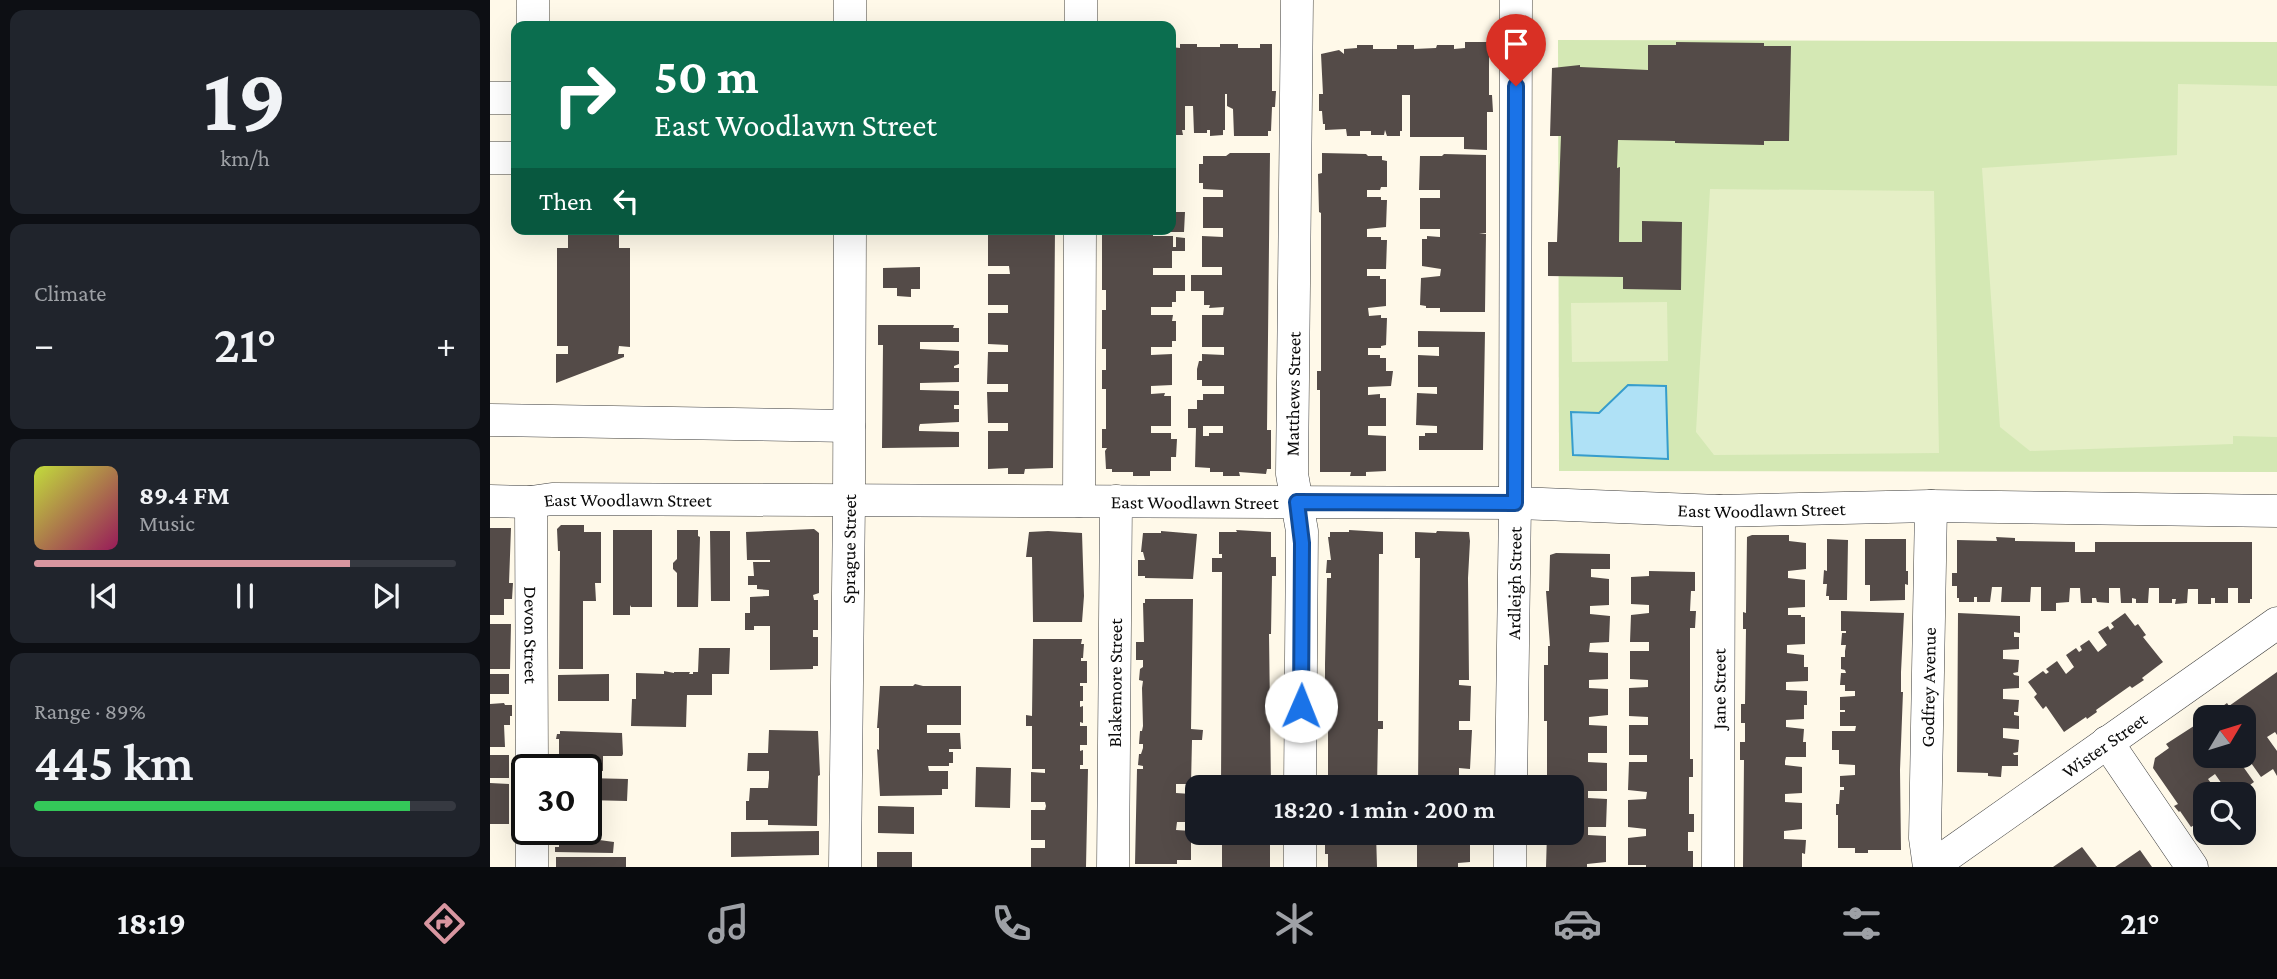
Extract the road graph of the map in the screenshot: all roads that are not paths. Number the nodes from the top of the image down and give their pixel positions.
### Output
1 (533, 0) edge
2 (850, 0) edge
3 (1081, 0) edge
4 (1297, 0) edge
5 (1516, 0) edge
6 (533, 21) edge
7 (850, 21) edge
8 (1081, 21) edge
9 (490, 98) edge
10 (511, 98) edge
11 (490, 158) edge
12 (511, 158) edge
13 (849, 235) edge
14 (1080, 235) edge
15 (490, 420) edge
16 (849, 426) junction
17 (849, 500) junction
18 (490, 501) edge
19 (1079, 501) junction
20 (1116, 501) junction
21 (531, 502) junction
22 (1297, 502) junction
23 (1515, 503) junction
24 (1931, 506) junction
25 (1719, 511) junction
26 (2277, 511) edge
27 (2277, 623) edge
28 (2107, 742) junction
29 (532, 754) edge
30 (1300, 775) edge
31 (1511, 775) edge
32 (532, 845) edge
33 (1300, 845) edge
34 (1510, 845) edge
35 (532, 867) edge
36 (845, 867) edge
37 (1113, 867) edge
38 (1300, 867) edge
39 (1510, 867) edge
40 (1718, 867) edge
41 (1930, 867) edge
42 (2192, 867) edge

1 - 6 street
2 - 7 street
3 - 8 street
4 - 22 street, Matthews Street
5 - 23 street, Ardleigh Street
9 - 10 street
11 - 12 street
13 - 16 street, Sprague Street
14 - 19 street
15 - 16 street
16 - 17 street, Sprague Street
17 - 19 street, East Woodlawn Street
17 - 21 street, East Woodlawn Street
17 - 36 street, Sprague Street
18 - 21 street, East Woodlawn Street
19 - 20 street, East Woodlawn Street
20 - 22 street, East Woodlawn Street
20 - 37 street, Blakemore Street
21 - 29 street, Devon Street
22 - 23 street, East Woodlawn Street
22 - 30 street, Matthews Street
23 - 25 street, East Woodlawn Street
23 - 31 street, Ardleigh Street
24 - 25 street, East Woodlawn Street
24 - 26 street, East Woodlawn Street
24 - 41 street, Godfrey Avenue
25 - 40 street, Jane Street
27 - 28 street, Wister Street
28 - 41 street, Wister Street
28 - 42 street
32 - 35 street
33 - 38 street
34 - 39 street

